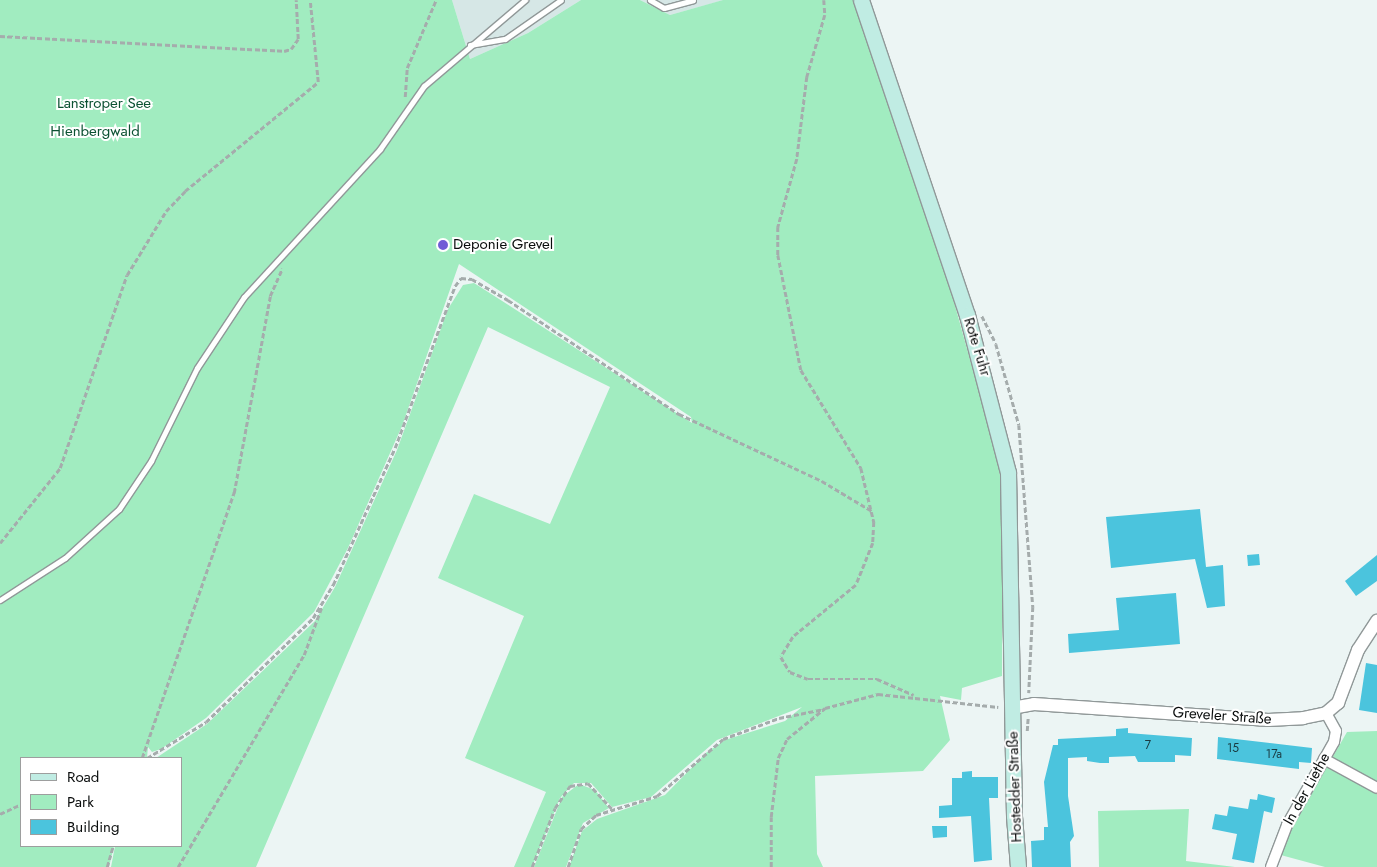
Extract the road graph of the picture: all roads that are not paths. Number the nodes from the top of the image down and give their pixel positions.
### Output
1 (525, 0) edge
2 (561, 0) edge
3 (650, 0) edge
4 (692, 0) edge
5 (861, 0) edge
6 (470, 45) junction
7 (0, 600) edge
8 (1377, 621) edge
9 (1012, 708) junction
10 (1326, 713) junction
11 (1324, 759) junction
12 (1377, 788) edge
13 (1018, 867) edge
14 (1271, 867) edge

1 - 6 lane
2 - 6 lane
3 - 4 lane
5 - 9 main road, Rote Fuhr
6 - 7 lane
8 - 10 street
9 - 10 street, Greveler Straße
9 - 13 main road, Hostedder Straße
10 - 11 street, In der Liethe
11 - 12 street
11 - 14 street, In der Liethe

